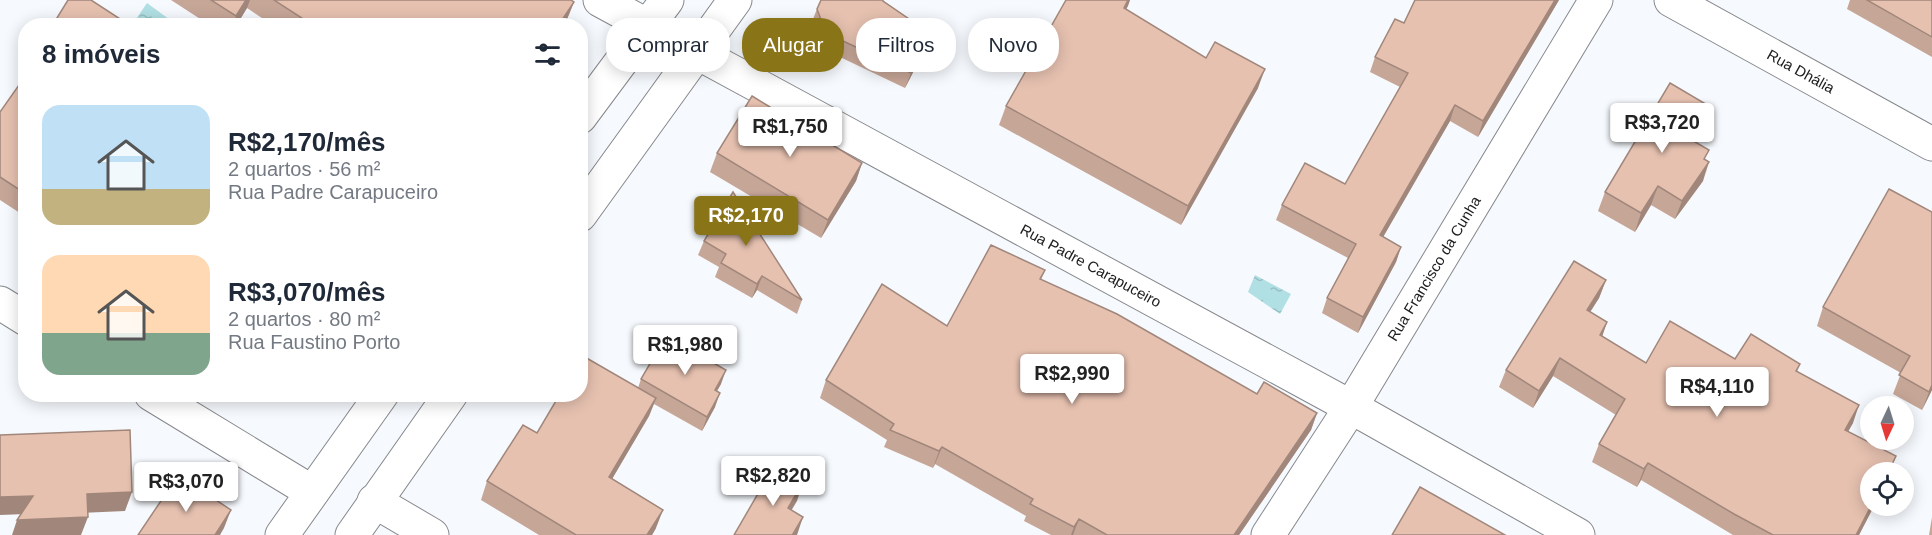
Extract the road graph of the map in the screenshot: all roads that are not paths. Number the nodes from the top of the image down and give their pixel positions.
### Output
1 (600, 0) edge
2 (667, 0) edge
3 (735, 0) edge
4 (1596, 0) edge
5 (1671, 0) edge
6 (631, 18) edge
7 (654, 18) edge
8 (722, 18) edge
9 (614, 72) edge
10 (683, 72) edge
11 (729, 72) edge
12 (588, 106) edge
13 (1932, 144) edge
14 (588, 203) edge
15 (0, 303) edge
16 (18, 314) edge
17 (164, 402) edge
18 (376, 402) edge
19 (445, 402) edge
20 (1351, 407) junction
21 (312, 492) junction
22 (374, 501) junction
23 (282, 535) edge
24 (352, 535) edge
25 (432, 535) edge
26 (1268, 535) edge
27 (1578, 535) edge

1 - 6 street, Rua Padre Carapuceiro
2 - 7 street
3 - 8 street
4 - 20 street, Rua Francisco da Cunha
5 - 13 street, Rua Dhália
9 - 12 street
10 - 14 street
11 - 20 street, Rua Padre Carapuceiro
15 - 16 street
17 - 21 street
18 - 21 street
19 - 22 street
20 - 26 street, Rua Francisco da Cunha
20 - 27 street, Rua Padre Carapuceiro
21 - 23 street
22 - 24 street
22 - 25 street

